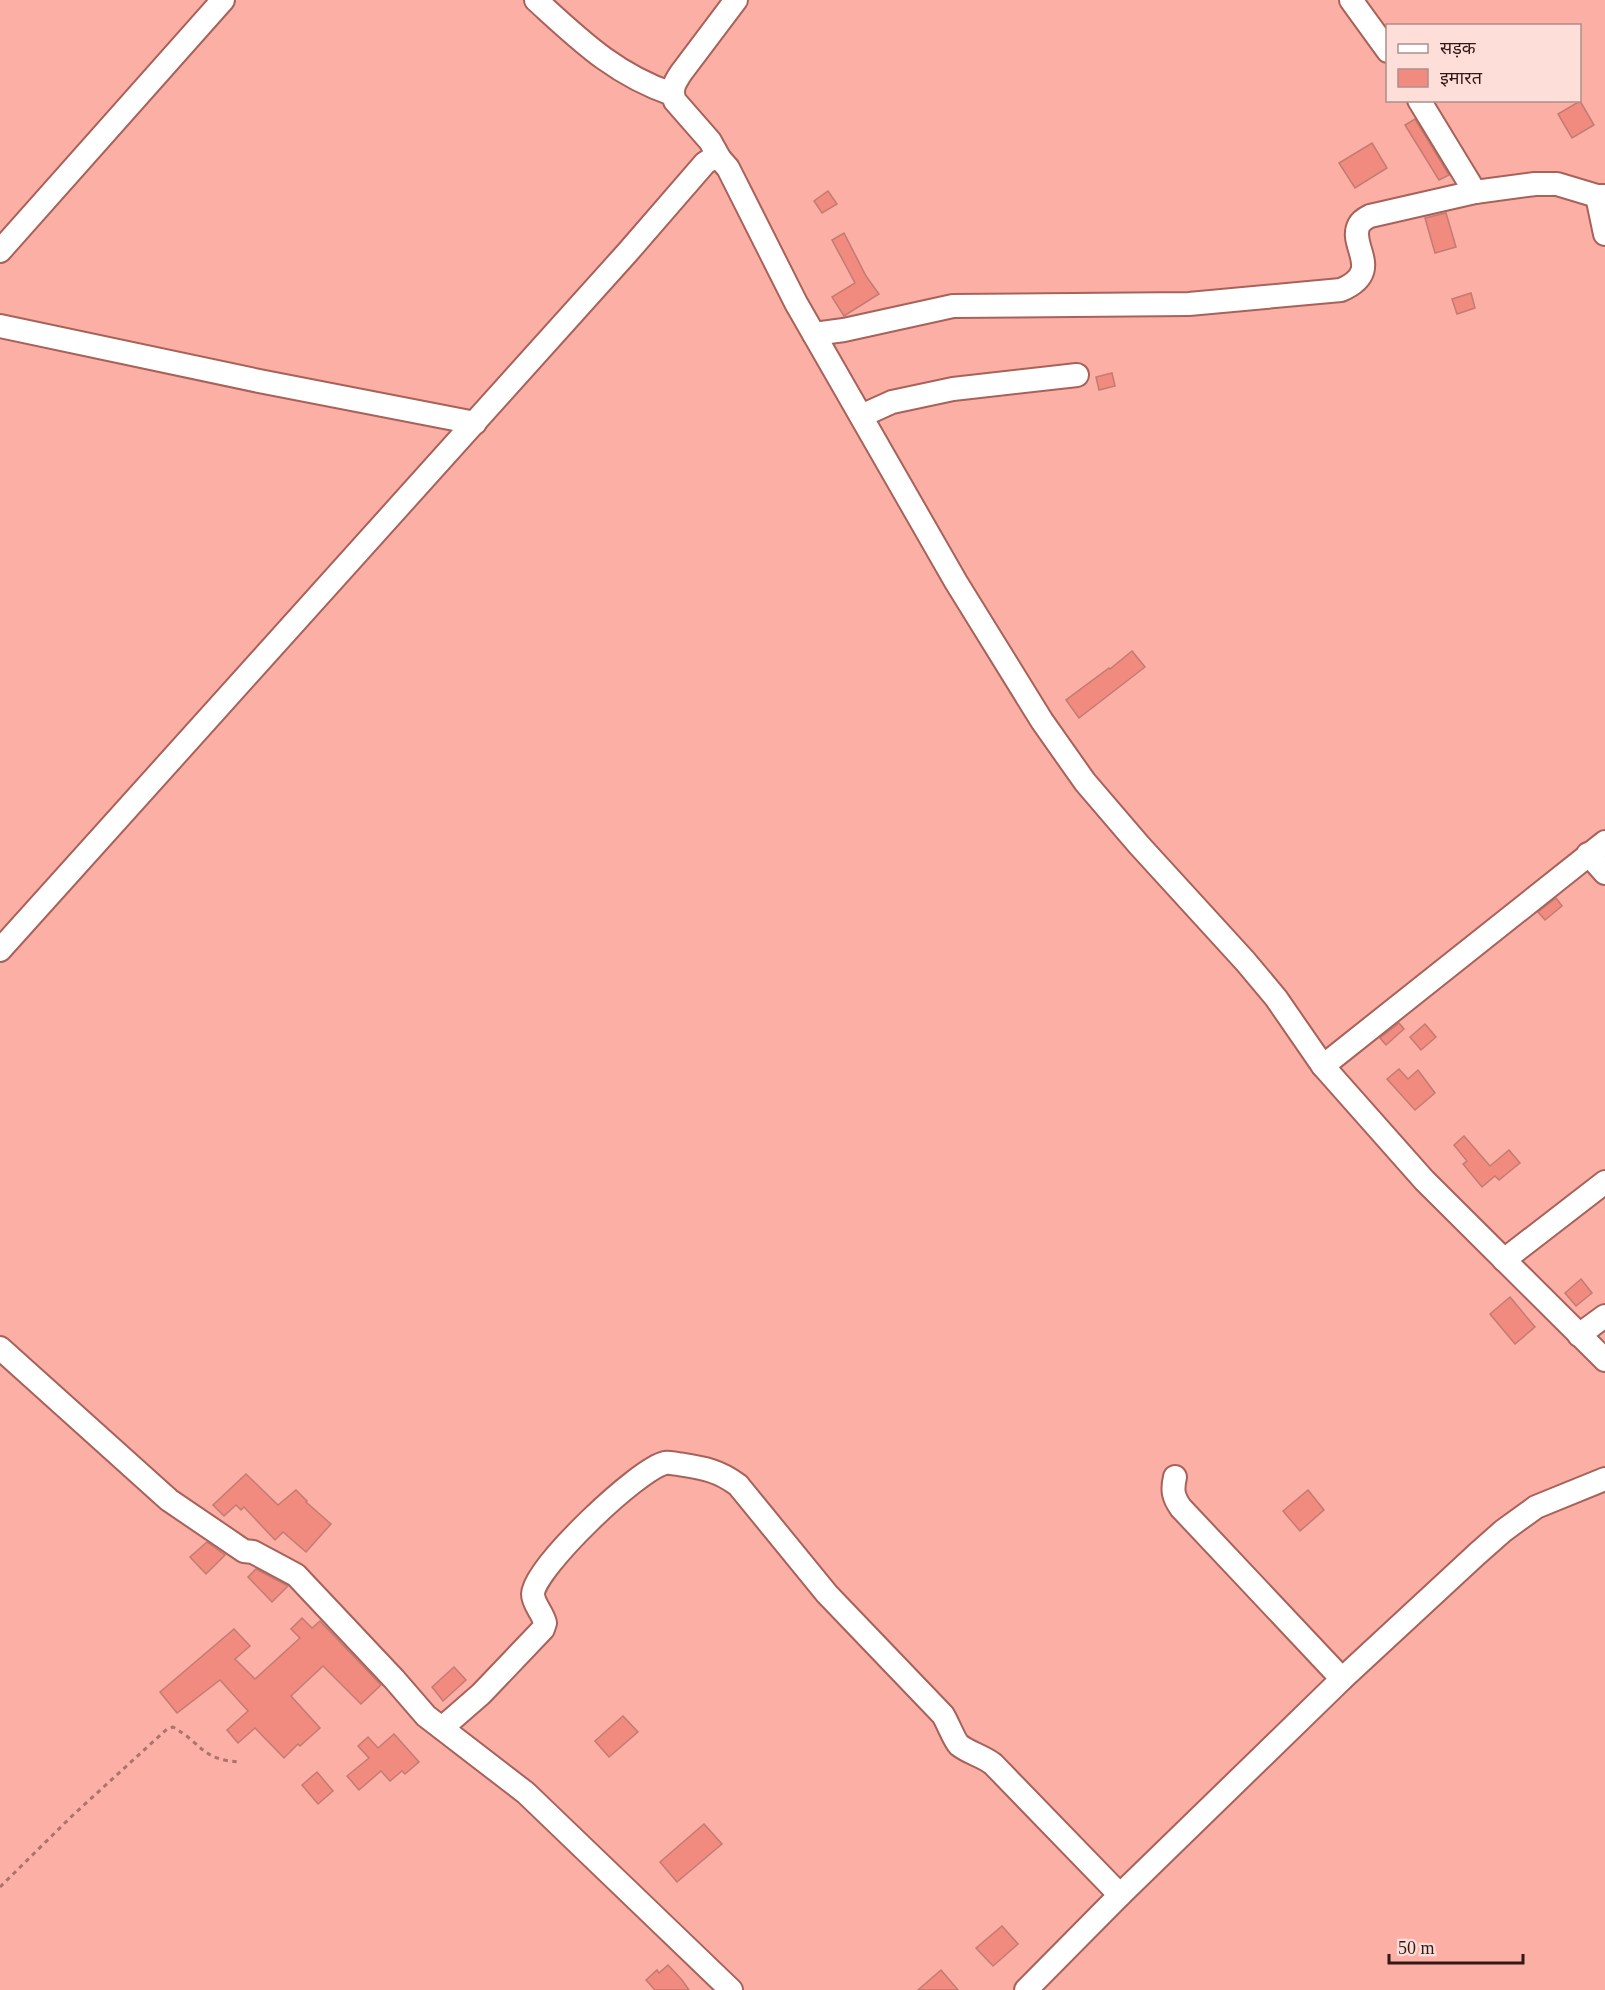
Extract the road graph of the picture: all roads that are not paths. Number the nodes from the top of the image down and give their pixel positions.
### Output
1 (223, 0) edge
2 (536, 0) edge
3 (736, 0) edge
4 (1352, 0) edge
5 (1386, 48) edge
6 (672, 94) junction
7 (1420, 102) edge
8 (720, 159) junction
9 (1475, 192) junction
10 (1601, 196) edge
11 (1605, 234) edge
12 (0, 251) edge
13 (0, 326) edge
14 (814, 334) junction
15 (1077, 375) dead end
16 (861, 416) junction
17 (475, 423) junction
18 (1597, 848) edge
19 (1605, 873) edge
20 (0, 950) edge
21 (1323, 1066) junction
22 (1605, 1182) edge
23 (1504, 1260) junction
24 (1605, 1316) edge
25 (1580, 1335) junction
26 (0, 1348) edge
27 (1605, 1360) edge
28 (1175, 1477) dead end
29 (1605, 1479) edge
30 (1342, 1679) junction
31 (442, 1728) junction
32 (1120, 1895) junction
33 (730, 1990) edge
34 (1026, 1990) edge

1 - 12 street
2 - 6 street
3 - 6 street
4 - 5 street
6 - 8 street
7 - 9 street
8 - 14 street
8 - 17 street
9 - 10 street
9 - 14 street
10 - 11 street
13 - 17 street
14 - 16 street
15 - 16 street
16 - 21 street
17 - 20 street
18 - 19 street
18 - 21 street
21 - 23 street
22 - 23 street
23 - 25 street
24 - 25 street
25 - 27 street
26 - 31 street
28 - 30 street
29 - 30 street
30 - 32 street
31 - 32 street
31 - 33 street
32 - 34 street

